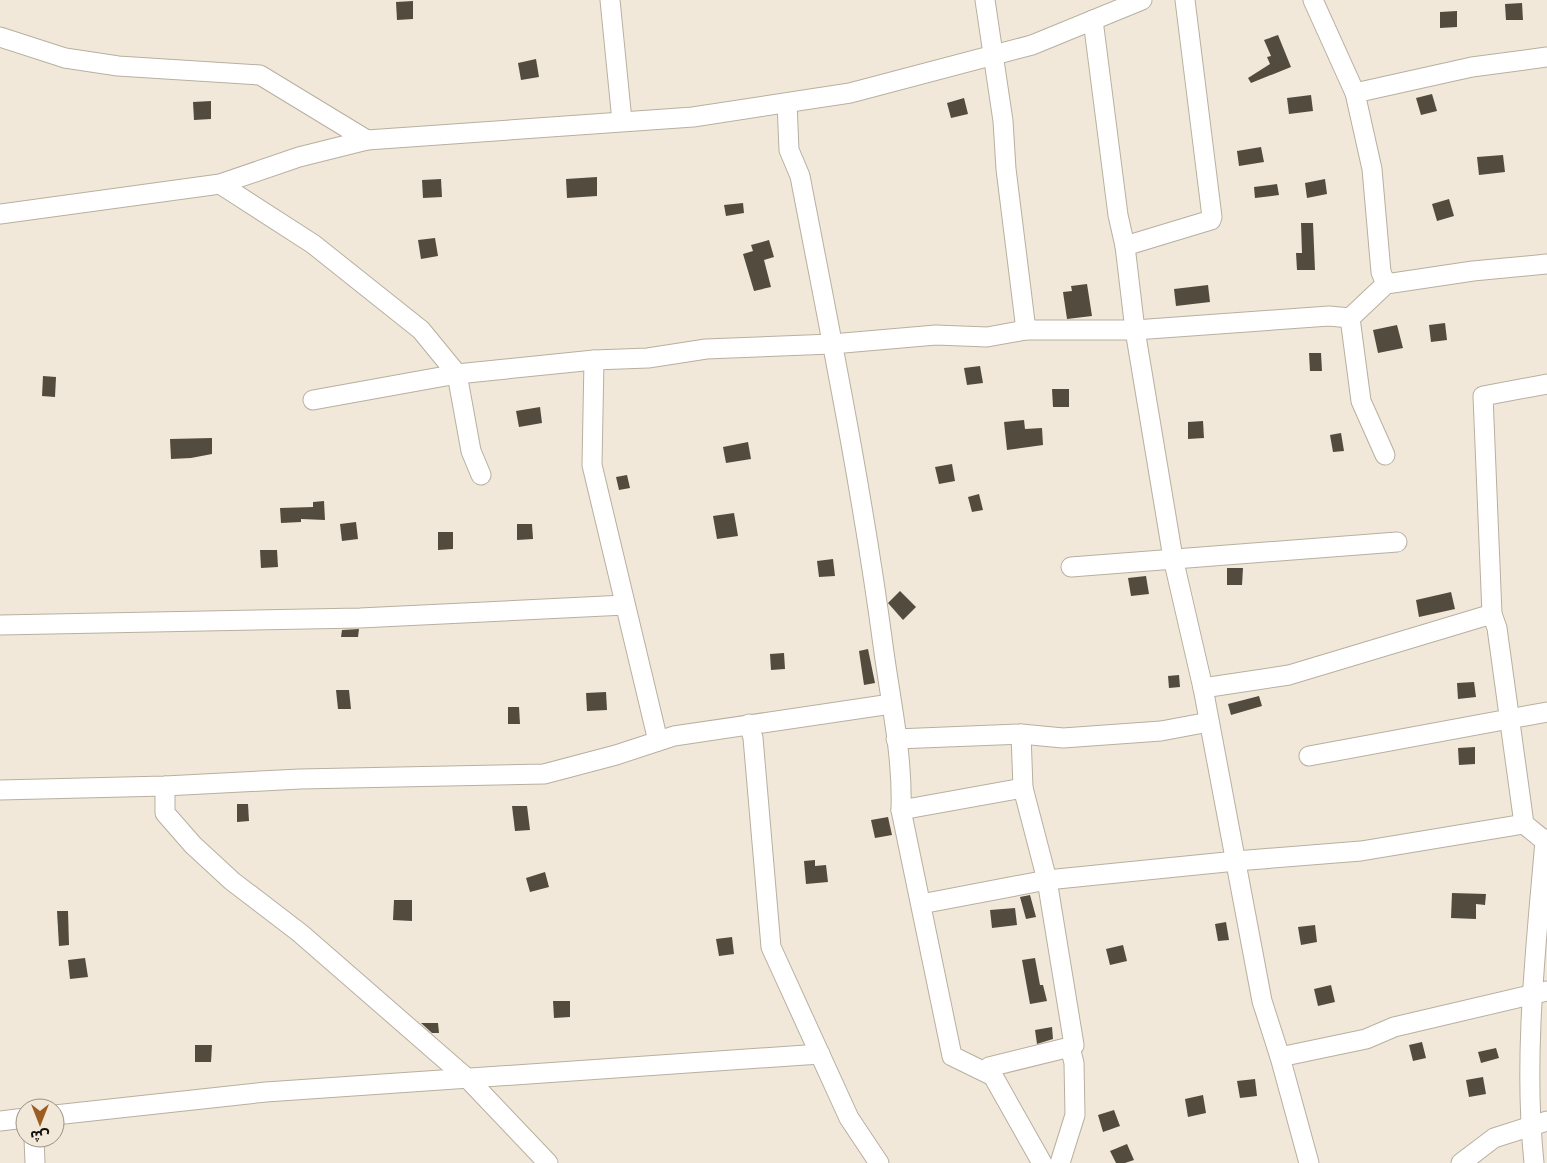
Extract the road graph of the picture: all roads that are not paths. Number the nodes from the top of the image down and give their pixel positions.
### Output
1 (610, 0) edge
2 (985, 0) edge
3 (1142, 0) edge
4 (1185, 0) edge
5 (1314, 0) edge
6 (1093, 20) junction
7 (0, 37) edge
8 (992, 55) junction
9 (1547, 57) edge
10 (1355, 93) junction
11 (787, 102) junction
12 (622, 121) junction
13 (367, 140) junction
14 (220, 184) junction
15 (0, 214) edge
16 (1125, 246) junction
17 (1547, 264) edge
18 (1386, 284) junction
19 (1350, 318) junction
20 (1026, 330) junction
21 (1135, 330) junction
22 (832, 344) junction
23 (594, 360) junction
24 (458, 374) junction
25 (1547, 384) edge
26 (314, 400) dead end
27 (1385, 455) dead end
28 (481, 475) dead end
29 (1397, 542) dead end
30 (1173, 558) junction
31 (1071, 567) dead end
32 (625, 605) junction
33 (1492, 614) junction
34 (0, 625) edge
35 (1203, 688) junction
36 (891, 704) junction
37 (1547, 712) edge
38 (1510, 719) junction
39 (1209, 722) junction
40 (749, 724) junction
41 (1021, 734) junction
42 (896, 739) junction
43 (658, 741) junction
44 (1309, 756) dead end
45 (165, 786) junction
46 (1023, 788) junction
47 (0, 790) edge
48 (901, 810) junction
49 (1524, 824) junction
50 (1546, 840) edge
51 (1236, 860) junction
52 (1047, 880) junction
53 (921, 904) junction
54 (1540, 992) edge
55 (1070, 1047) junction
56 (820, 1054) junction
57 (1280, 1057) junction
58 (993, 1076) junction
59 (467, 1079) junction
60 (65, 1114) edge
61 (15, 1119) edge
62 (0, 1121) edge
63 (1539, 1124) edge
64 (34, 1148) edge
65 (35, 1163) edge
66 (548, 1163) edge
67 (879, 1163) edge
68 (1042, 1163) edge
69 (1060, 1163) edge
70 (1308, 1163) edge
71 (1461, 1163) edge
72 (1534, 1163) edge

1 - 12 street
2 - 8 street
3 - 6 street
4 - 16 street
5 - 10 street
6 - 8 street
6 - 16 street
7 - 13 street
8 - 11 street
8 - 20 street
9 - 10 street
10 - 18 street
11 - 12 street
11 - 22 street
12 - 13 street
13 - 14 street
14 - 15 street
14 - 24 street
16 - 21 street
17 - 18 street
18 - 19 street
19 - 21 street
19 - 27 street
20 - 21 street
20 - 22 street
21 - 30 street
22 - 23 street
22 - 36 street
23 - 24 street
23 - 32 street
24 - 26 street
24 - 28 street
25 - 33 street
29 - 30 street
30 - 31 street
30 - 35 street
32 - 34 street
32 - 43 street
33 - 35 street
33 - 38 street
35 - 39 street
36 - 40 street
36 - 42 street
37 - 38 street
38 - 44 street
38 - 49 street
39 - 41 street
39 - 51 street
40 - 43 street
40 - 56 street
41 - 42 street
41 - 46 street
42 - 48 street
43 - 45 street
45 - 47 street
45 - 59 street
46 - 48 street
46 - 52 street
48 - 53 street
49 - 50 street
49 - 51 street
50 - 54 street
51 - 52 street
51 - 57 street
52 - 53 street
52 - 55 street
53 - 58 street
54 - 57 street
54 - 63 street
55 - 58 street
55 - 69 street
56 - 59 street
56 - 67 street
57 - 70 street
58 - 68 street
59 - 60 street
59 - 66 street
61 - 62 street
63 - 71 street
63 - 72 street
64 - 65 street

